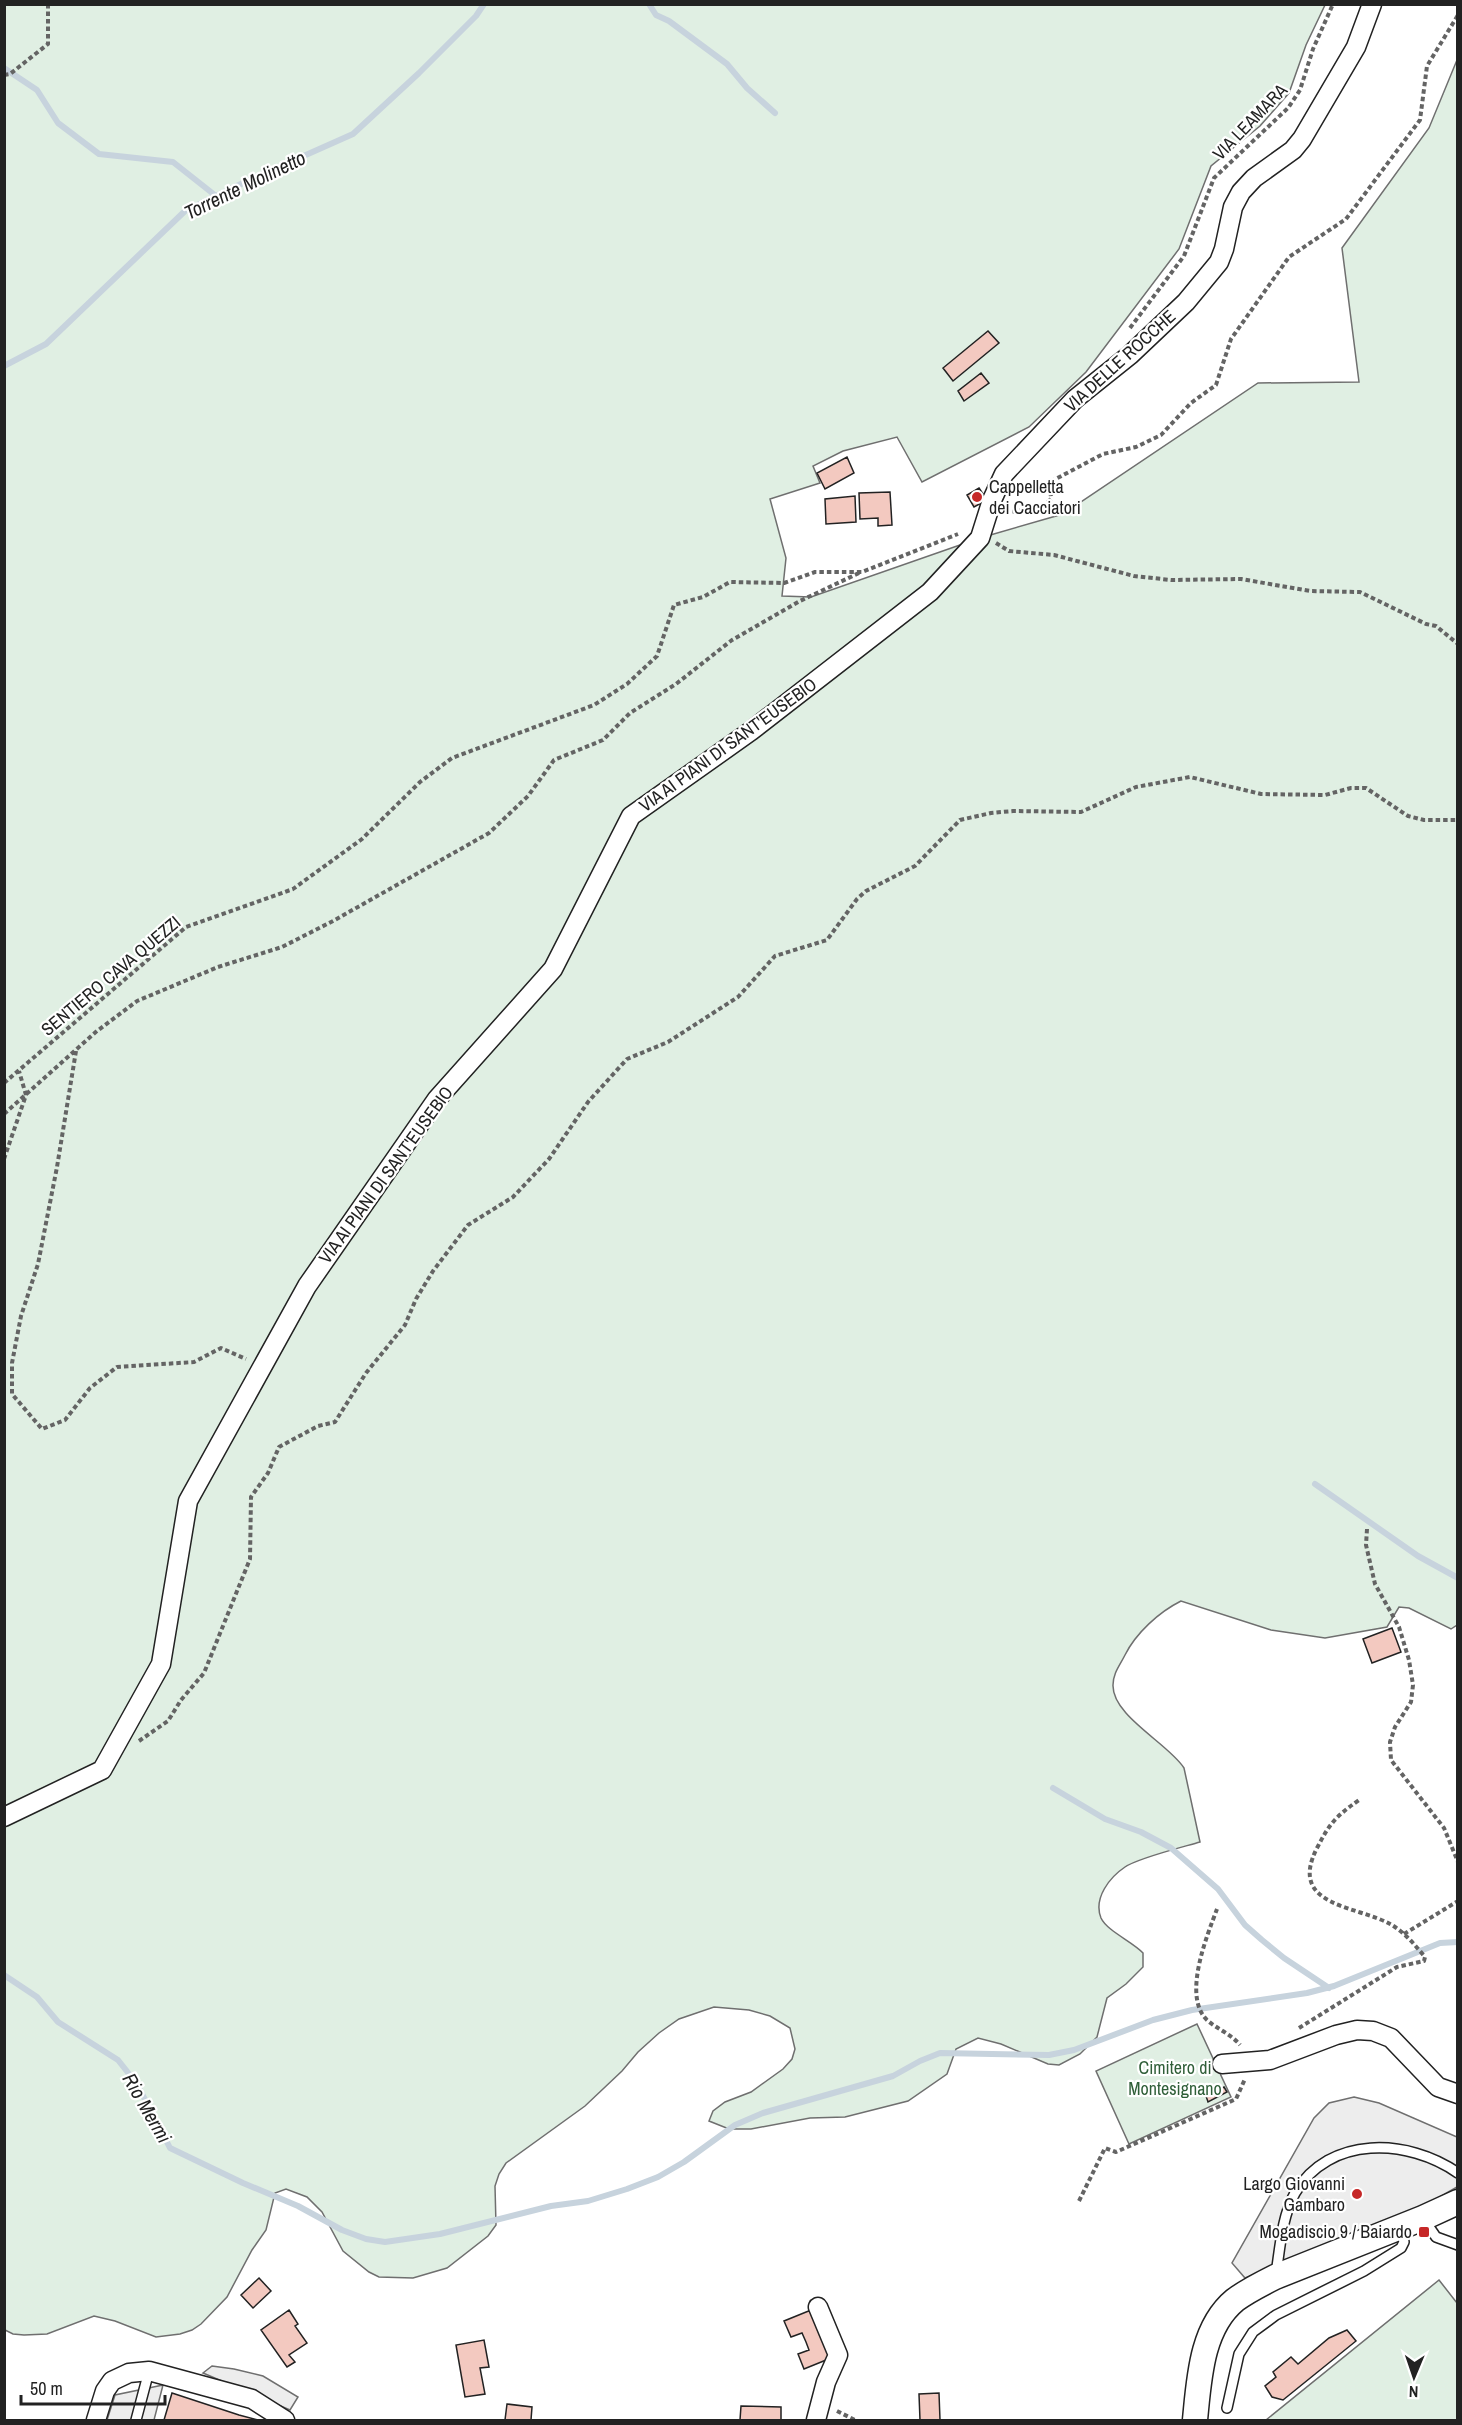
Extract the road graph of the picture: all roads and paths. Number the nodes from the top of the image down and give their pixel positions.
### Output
1 (48, 4) edge
2 (1333, 4) edge
3 (1372, 4) edge
4 (1458, 15) edge
5 (4, 75) edge
6 (1184, 256) dead end
7 (1001, 514) dead end
8 (980, 538) junction
9 (862, 572) junction
10 (1458, 644) edge
11 (1458, 820) edge
12 (76, 1050) junction
13 (18, 1071) junction
14 (4, 1083) edge
15 (26, 1095) junction
16 (4, 1114) edge
17 (4, 1159) edge
18 (262, 1367) junction
19 (1367, 1529) dead end
20 (137, 1742) dead end
21 (1359, 1800) dead end
22 (4, 1817) edge
23 (1458, 1862) edge
24 (1458, 1901) edge
25 (1217, 1909) dead end
26 (1404, 1934) junction
27 (1290, 2034) dead end
28 (1245, 2062) junction
29 (1222, 2064) dead end
30 (1458, 2094) edge
31 (1458, 2174) edge
32 (1079, 2201) dead end
33 (1458, 2202) edge
34 (1423, 2218) junction
35 (1400, 2227) junction
36 (1458, 2245) edge
37 (1275, 2277) junction
38 (818, 2307) dead end
39 (149, 2370) junction
40 (1227, 2408) dead end
41 (283, 2420) edge
42 (96, 2421) edge
43 (136, 2421) edge
44 (816, 2421) edge
45 (1195, 2421) edge

1 - 5 path
2 - 6 path, VIA LEAMARA
3 - 8 street, VIA DELLE ROCCHE
4 - 7 path
8 - 9 path, SENTIERO CAVA QUEZZI
8 - 10 path
8 - 18 street, VIA AI PIANI DI SANT'EUSEBIO
9 - 12 path
9 - 13 path, SENTIERO CAVA QUEZZI
11 - 20 path
12 - 15 path
12 - 18 path
13 - 14 path, SENTIERO CAVA QUEZZI
13 - 15 path
15 - 16 path
15 - 17 path
18 - 22 street, VIA AI PIANI DI SANT'EUSEBIO
19 - 23 path
21 - 26 path
24 - 26 path
25 - 28 path
26 - 27 path
28 - 29 street
28 - 30 street
28 - 32 path
31 - 37 lane
33 - 34 street
34 - 35 street
34 - 36 lane
35 - 37 street
35 - 40 lane
37 - 45 street
38 - 44 street
39 - 41 street
39 - 42 street
39 - 43 lane

